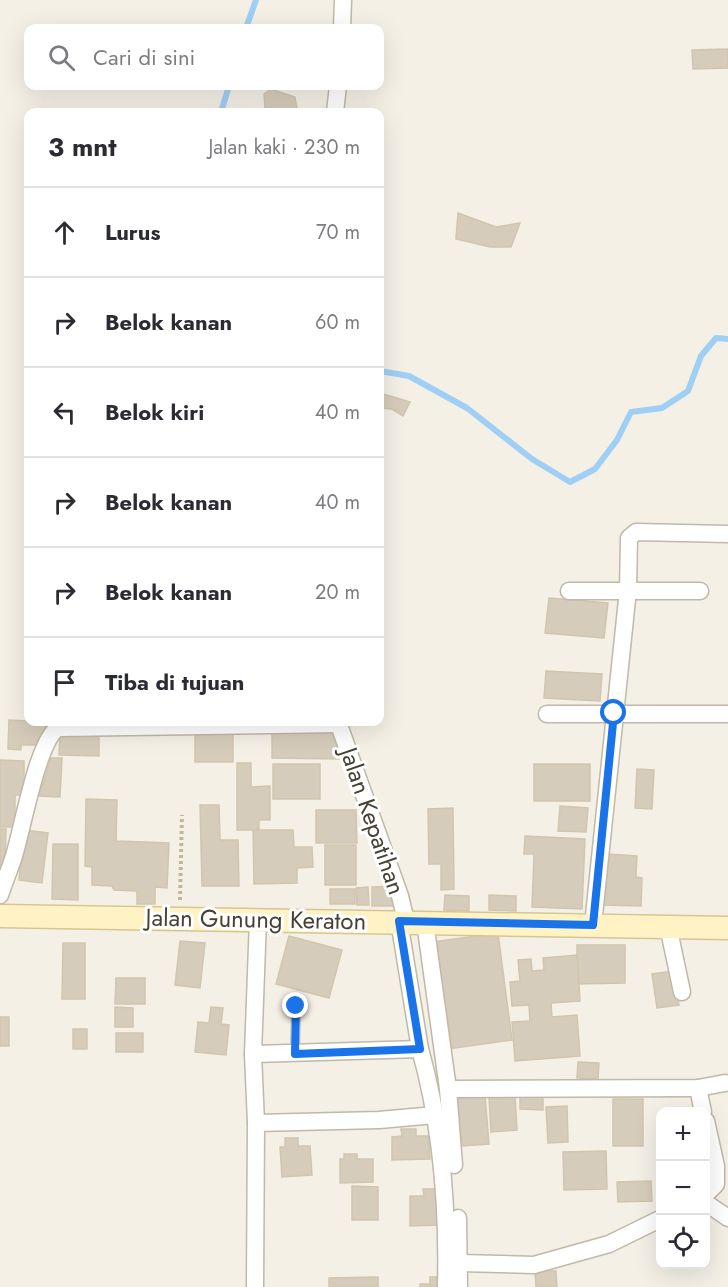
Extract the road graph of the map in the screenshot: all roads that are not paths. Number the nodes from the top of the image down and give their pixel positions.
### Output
1 (343, 0) edge
2 (342, 24) edge
3 (338, 90) edge
4 (335, 108) edge
5 (728, 534) edge
6 (628, 590) junction
7 (569, 591) dead end
8 (700, 591) dead end
9 (614, 713) junction
10 (547, 714) dead end
11 (728, 714) edge
12 (170, 726) edge
13 (339, 726) edge
14 (0, 894) edge
15 (0, 916) edge
16 (258, 919) junction
17 (413, 922) junction
18 (593, 925) junction
19 (668, 927) junction
20 (728, 928) edge
21 (682, 992) dead end
22 (296, 1006) dead end
23 (420, 1049) junction
24 (253, 1054) junction
25 (295, 1054) junction
26 (725, 1083) dead end
27 (698, 1088) junction
28 (448, 1089) junction
29 (702, 1107) edge
30 (435, 1115) junction
31 (256, 1124) junction
32 (710, 1146) edge
33 (710, 1188) edge
34 (710, 1206) edge
35 (728, 1218) edge
36 (656, 1222) edge
37 (460, 1263) junction
38 (255, 1287) edge
39 (446, 1287) edge
40 (459, 1287) edge

1 - 2 street
3 - 4 street
5 - 6 street
6 - 7 street
6 - 8 street
6 - 9 street
9 - 10 street
9 - 11 street
9 - 18 street
12 - 14 street
13 - 17 street, Jalan Kepatihan
15 - 16 street, Jalan Gunung Keraton
16 - 17 street, Jalan Gunung Keraton
16 - 24 street
17 - 18 street, Jalan Gunung Keraton
17 - 23 street
17 - 28 street
18 - 19 street, Jalan Gunung Keraton
19 - 20 street, Jalan Gunung Keraton
19 - 21 street
22 - 25 lane
23 - 25 street
23 - 30 street
24 - 25 street
24 - 31 street
26 - 27 street
27 - 28 street
27 - 29 street
28 - 37 street
30 - 31 street
30 - 39 street
31 - 38 street
32 - 33 street
34 - 35 street
36 - 37 street
37 - 40 street

